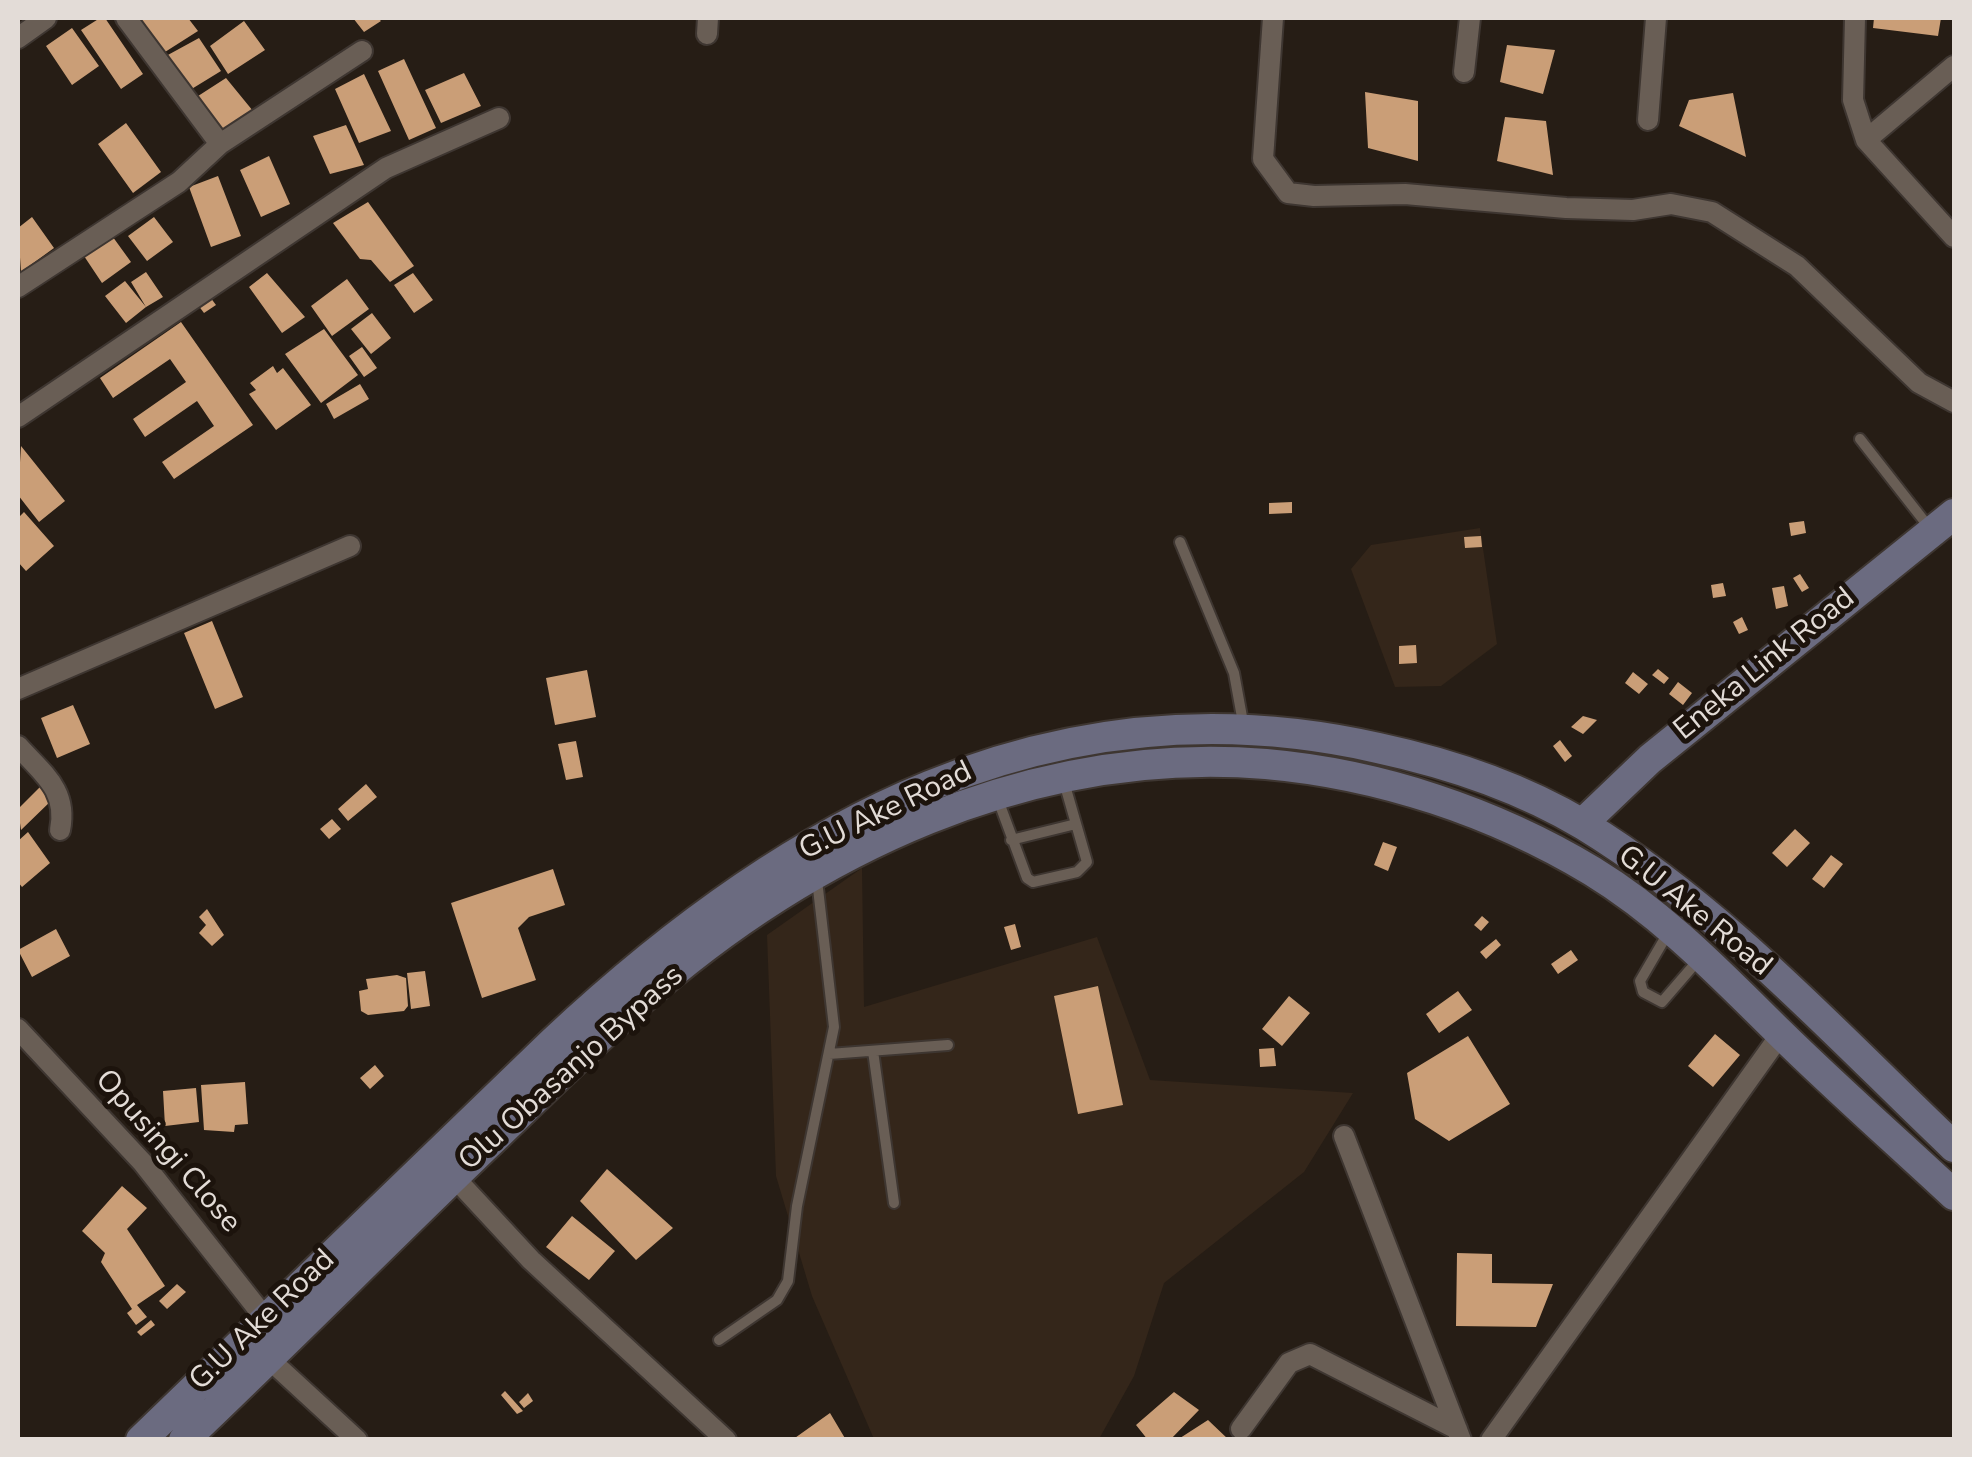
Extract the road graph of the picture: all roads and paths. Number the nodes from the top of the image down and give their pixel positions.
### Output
1 (46, 18) edge
2 (126, 18) edge
3 (1273, 18) edge
4 (1470, 18) edge
5 (1656, 18) edge
6 (1855, 18) edge
7 (18, 38) edge
8 (362, 51) dead end
9 (1954, 66) edge
10 (1464, 72) dead end
11 (499, 118) dead end
12 (1648, 120) dead end
13 (1866, 140) junction
14 (220, 144) junction
15 (1954, 238) edge
16 (18, 287) edge
17 (1954, 402) edge
18 (18, 417) edge
19 (1860, 439) dead end
20 (1944, 523) edge
21 (1180, 542) dead end
22 (350, 546) dead end
23 (18, 688) edge
24 (1244, 729) junction
25 (18, 746) edge
26 (1062, 776) junction
27 (996, 794) junction
28 (1076, 824) junction
29 (1582, 824) junction
30 (60, 830) dead end
31 (1011, 840) junction
32 (816, 874) junction
33 (1670, 928) junction
34 (1702, 955) junction
35 (18, 1028) edge
36 (1781, 1034) junction
37 (948, 1045) dead end
38 (874, 1050) junction
39 (829, 1054) junction
40 (1344, 1136) dead end
41 (1954, 1147) edge
42 (454, 1177) junction
43 (1954, 1195) edge
44 (894, 1203) dead end
45 (265, 1318) junction
46 (719, 1340) dead end
47 (269, 1359) junction
48 (1240, 1429) dead end
49 (1459, 1434) edge
50 (140, 1440) edge
51 (184, 1440) edge
52 (357, 1440) edge
53 (726, 1440) edge
54 (1491, 1440) edge

1 - 7 street
2 - 14 street
3 - 17 street
4 - 10 street
5 - 12 street
6 - 13 street
8 - 14 street
9 - 13 street
11 - 18 street
13 - 15 street
14 - 16 street
19 - 20 lane
20 - 29 main road, Eneka Link Road
21 - 24 lane
22 - 23 street
24 - 29 main road, G.U Ake Road
24 - 45 main road, G.U Ake Road
25 - 30 street
26 - 27 main road, Olu Obasanjo Bypass
26 - 28 lane
26 - 33 main road, Olu Obasanjo Bypass
27 - 31 lane
27 - 32 main road, Olu Obasanjo Bypass
28 - 31 lane
28 - 31 lane
29 - 41 main road, G.U Ake Road
32 - 39 lane
32 - 42 main road, Olu Obasanjo Bypass
33 - 34 main road, Olu Obasanjo Bypass
33 - 34 lane
34 - 36 main road, Olu Obasanjo Bypass
35 - 45 street, Opusingi Close
36 - 43 main road, Olu Obasanjo Bypass
36 - 54 street
37 - 38 lane
38 - 39 lane
38 - 44 lane
39 - 46 lane
40 - 49 street
42 - 47 main road, Olu Obasanjo Bypass
42 - 53 street
45 - 50 main road, G.U Ake Road
47 - 51 main road, Olu Obasanjo Bypass
47 - 52 street
48 - 49 street

